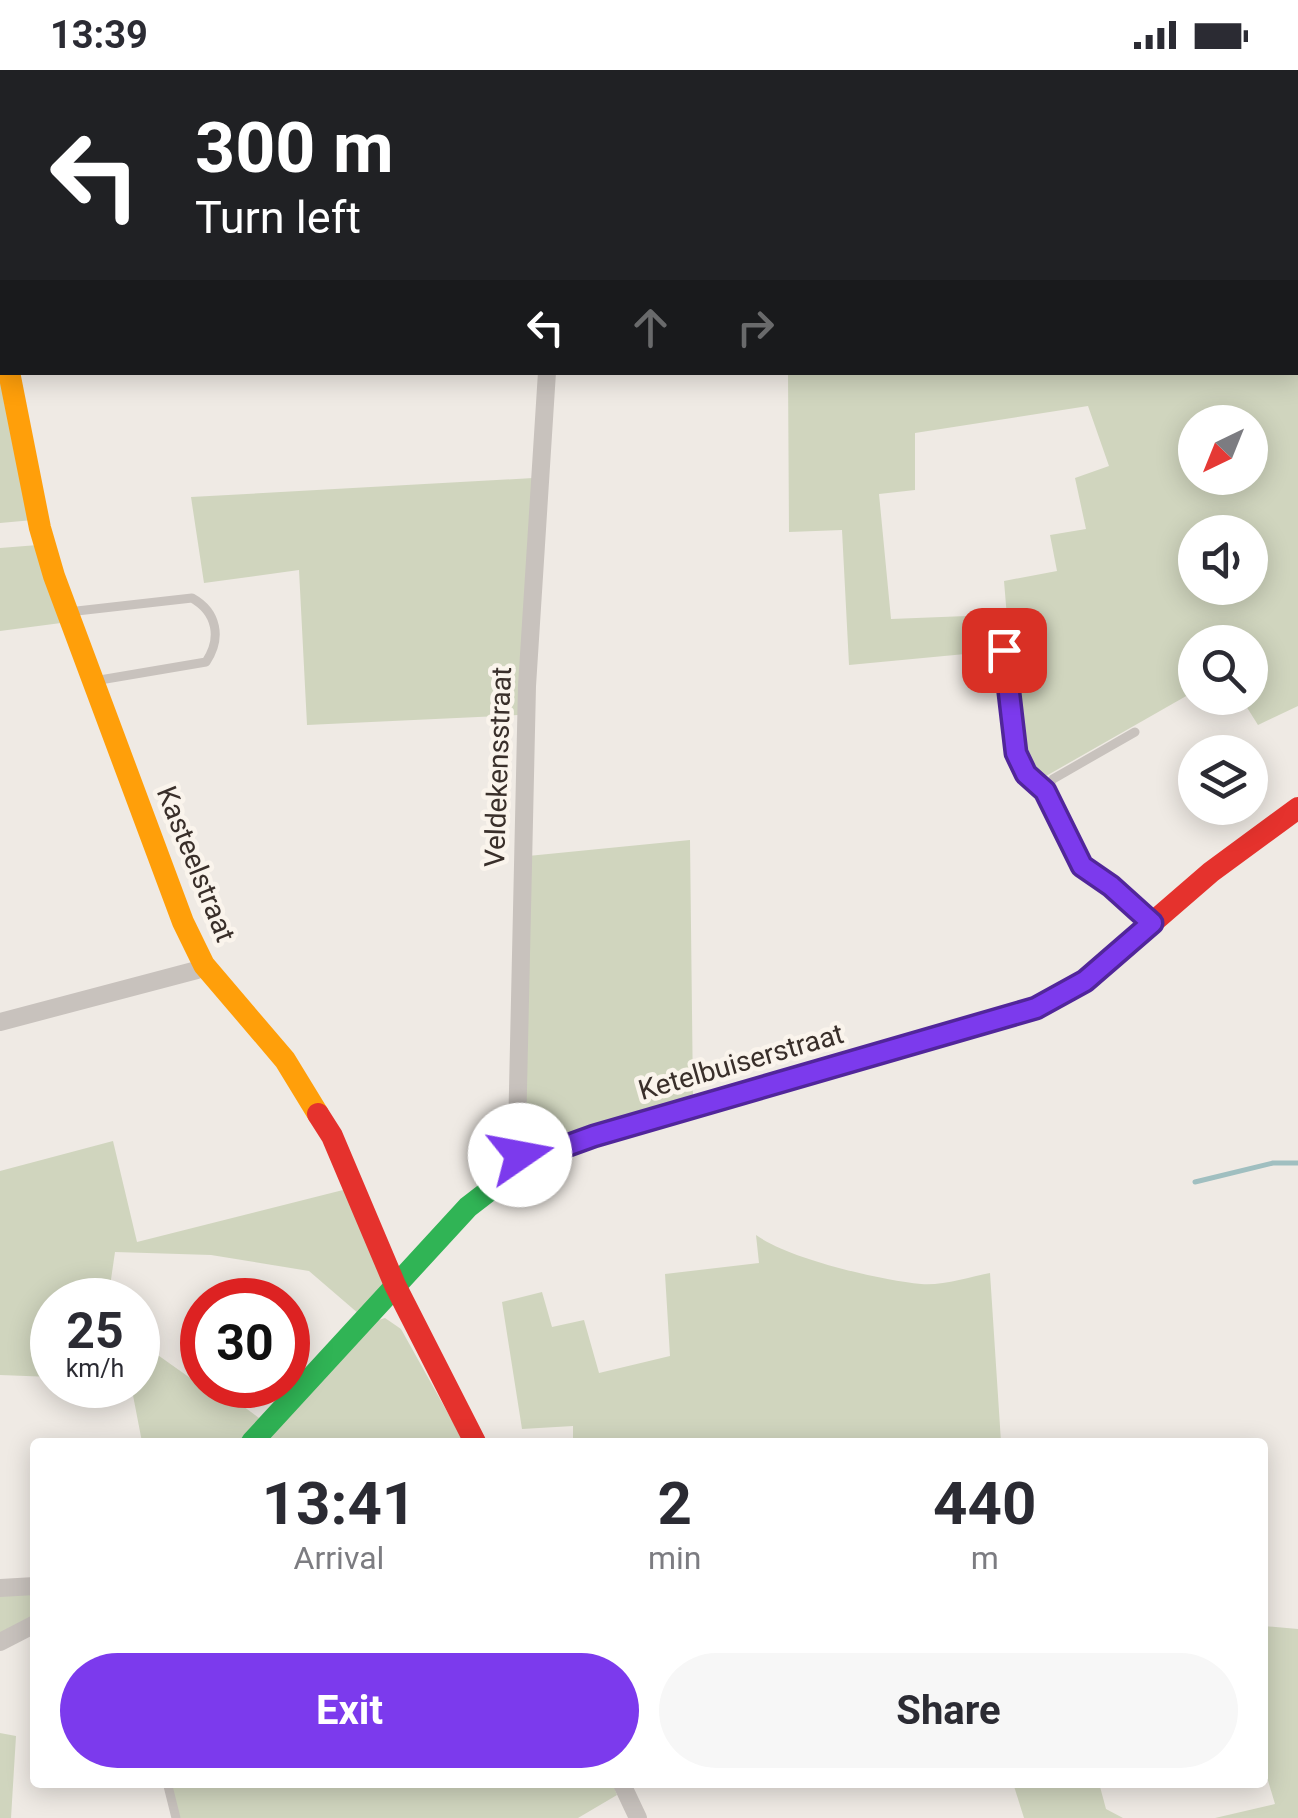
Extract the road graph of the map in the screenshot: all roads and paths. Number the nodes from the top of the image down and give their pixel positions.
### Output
1 (10, 375) edge
2 (547, 375) edge
3 (67, 612) junction
4 (1000, 615) dead end
5 (92, 681) junction
6 (1134, 732) dead end
7 (1045, 791) junction
8 (1298, 808) edge
9 (1152, 923) junction
10 (204, 965) junction
11 (0, 1022) edge
12 (522, 1162) junction
13 (395, 1285) junction
14 (256, 1438) edge
15 (473, 1438) edge
16 (30, 1586) edge
17 (0, 1588) edge
18 (30, 1627) edge
19 (0, 1642) edge
20 (168, 1788) edge
21 (624, 1788) edge
22 (176, 1818) edge
23 (638, 1818) edge

1 - 3 street, Kasteelstraat
2 - 12 street, Veldekensstraat
3 - 5 street, Kasteelstraat
3 - 5 lane
4 - 7 lane
5 - 10 street, Kasteelstraat
6 - 7 lane
7 - 9 lane
8 - 9 street, Ketelbuiserstraat
9 - 12 street, Ketelbuiserstraat
10 - 11 street
10 - 13 street, Kasteelstraat
12 - 13 street, Ketelbuiserstraat
13 - 14 street, Ketelbuiserstraat
13 - 15 street, Kasteelstraat
16 - 17 street
18 - 19 street
20 - 22 lane
21 - 23 street

